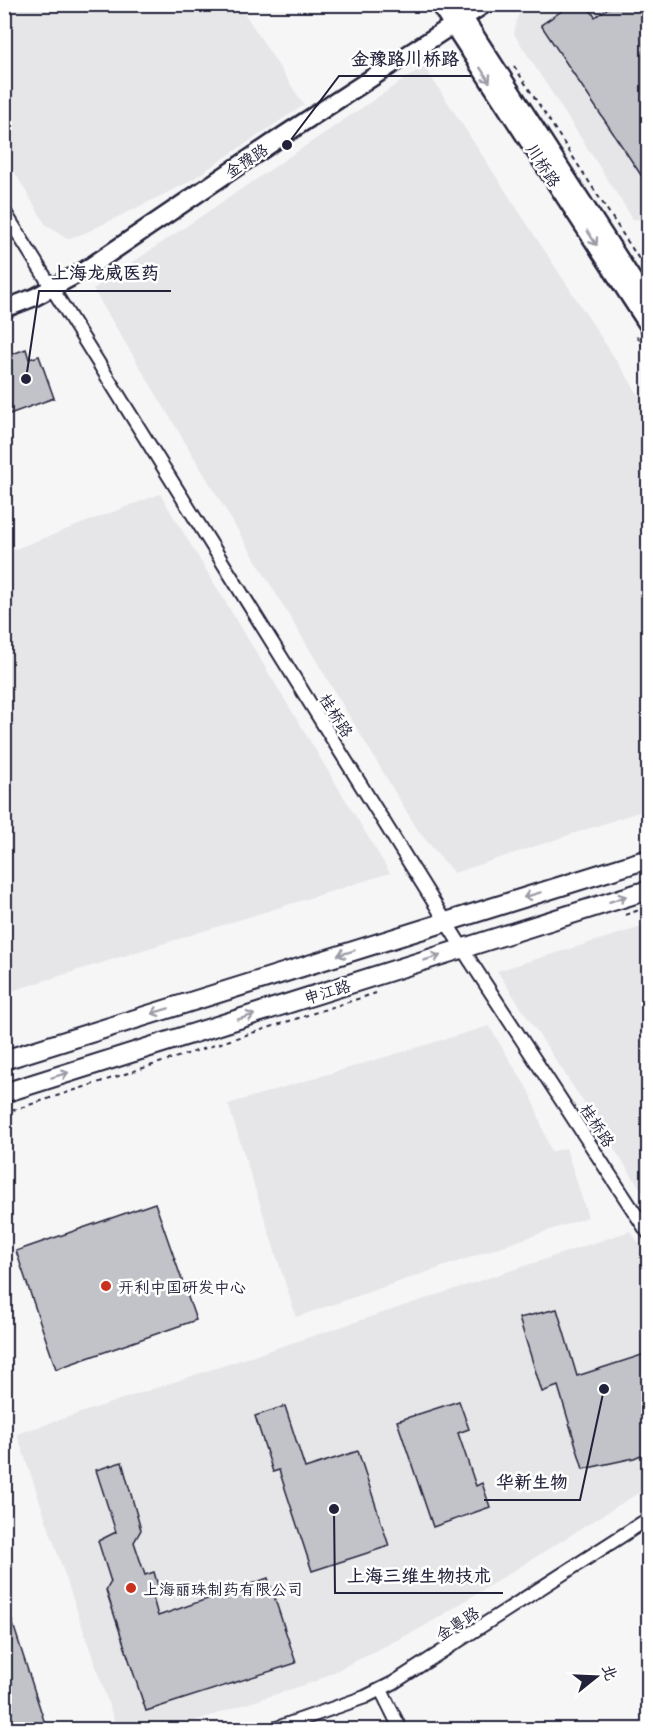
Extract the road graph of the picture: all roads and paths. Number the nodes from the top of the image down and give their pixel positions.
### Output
1 (439, 4) edge
2 (485, 4) edge
3 (457, 16) edge
4 (514, 66) dead end
5 (4, 211) edge
6 (648, 273) edge
7 (53, 288) junction
8 (648, 303) edge
9 (4, 309) edge
10 (648, 326) edge
11 (648, 859) edge
12 (648, 890) edge
13 (648, 907) edge
14 (615, 918) dead end
15 (446, 921) junction
16 (463, 949) junction
17 (385, 990) dead end
18 (4, 1060) edge
19 (4, 1093) edge
20 (4, 1113) edge
21 (648, 1233) edge
22 (648, 1519) edge
23 (381, 1690) junction
24 (271, 1730) edge
25 (401, 1730) edge

1 - 3 street, 川桥路
2 - 3 street, 金豫路
3 - 7 street, 金豫路
3 - 8 street, 川桥路
3 -> 10 street, 川桥路
4 - 6 path
5 - 7 street, 桂桥路
7 - 9 street, 金豫路
7 - 15 street, 桂桥路
11 -> 15 main road, 申江路
16 -> 12 main road, 申江路
13 - 14 path
15 - 16 street, 桂桥路
15 -> 18 main road, 申江路
19 -> 16 main road, 申江路
16 - 21 street, 桂桥路
17 - 20 path
22 - 23 street, 金粤路
23 - 24 street, 金粤路
23 - 25 street

